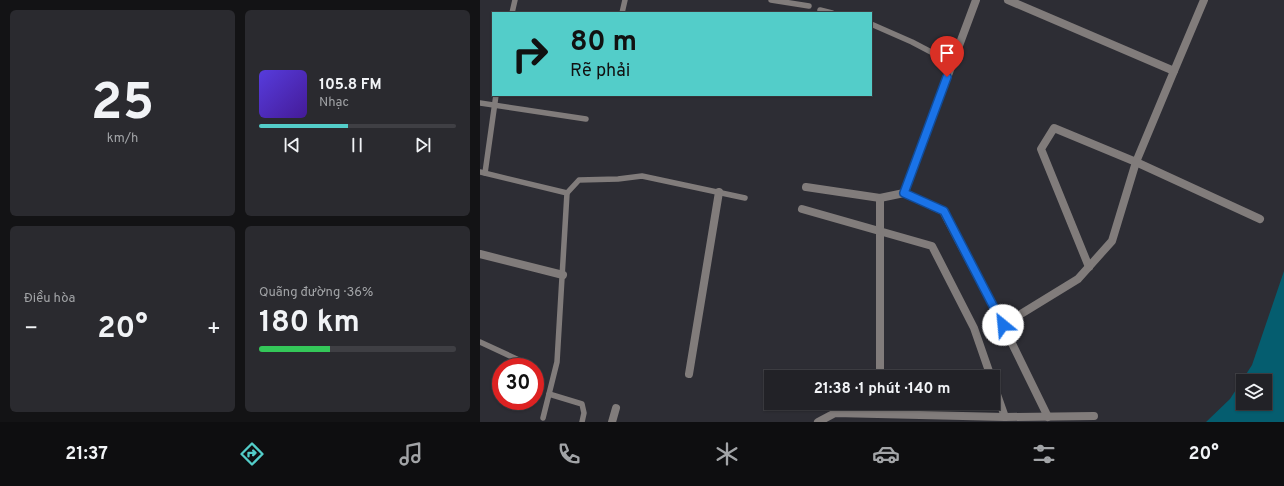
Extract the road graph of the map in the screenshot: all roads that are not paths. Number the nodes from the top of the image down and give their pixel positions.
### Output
1 (515, 0) edge
2 (625, 0) edge
3 (771, 0) edge
4 (976, 0) edge
5 (1008, 0) edge
6 (1204, 0) edge
7 (809, 6) dead end
8 (820, 10) dead end
9 (512, 12) edge
10 (622, 12) edge
11 (828, 12) edge
12 (872, 24) edge
13 (952, 63) junction
14 (1174, 71) junction
15 (496, 96) edge
16 (480, 103) edge
17 (494, 106) junction
18 (586, 118) dead end
19 (1136, 162) junction
20 (482, 173) edge
21 (806, 187) dead end
22 (719, 192) junction
23 (567, 193) junction
24 (904, 193) junction
25 (745, 198) dead end
26 (880, 198) junction
27 (802, 209) dead end
28 (1260, 219) dead end
29 (880, 231) junction
30 (480, 254) edge
31 (1089, 267) junction
32 (563, 275) junction
33 (1003, 325) junction
34 (480, 342) edge
35 (515, 358) edge
36 (880, 370) edge
37 (989, 370) edge
38 (689, 374) dead end
39 (549, 394) junction
40 (1000, 403) edge
41 (616, 408) dead end
42 (881, 410) edge
43 (881, 413) junction
44 (1094, 416) dead end
45 (1048, 417) junction
46 (544, 418) dead end
47 (1005, 418) junction
48 (582, 422) edge
49 (612, 422) edge
50 (818, 422) edge

1 - 9 lane
2 - 10 lane
3 - 7 lane
4 - 13 street
5 - 14 street
6 - 14 street
8 - 11 lane
12 - 13 lane
13 - 24 street
14 - 19 street
15 - 17 lane
16 - 17 lane
17 - 18 lane
17 - 20 lane
19 - 28 street
19 - 31 street
19 - 31 street
20 - 23 lane
21 - 26 street
22 - 23 lane
22 - 25 lane
22 - 38 street
23 - 32 lane
24 - 26 street
24 - 33 street
26 - 29 street
27 - 29 street
29 - 36 street
29 - 37 street
30 - 32 street
31 - 33 street
32 - 39 lane
33 - 45 street
34 - 35 lane
39 - 46 lane
39 - 48 lane
40 - 47 street
41 - 49 street
42 - 43 street
43 - 47 street
43 - 50 street
44 - 45 street
45 - 47 street

